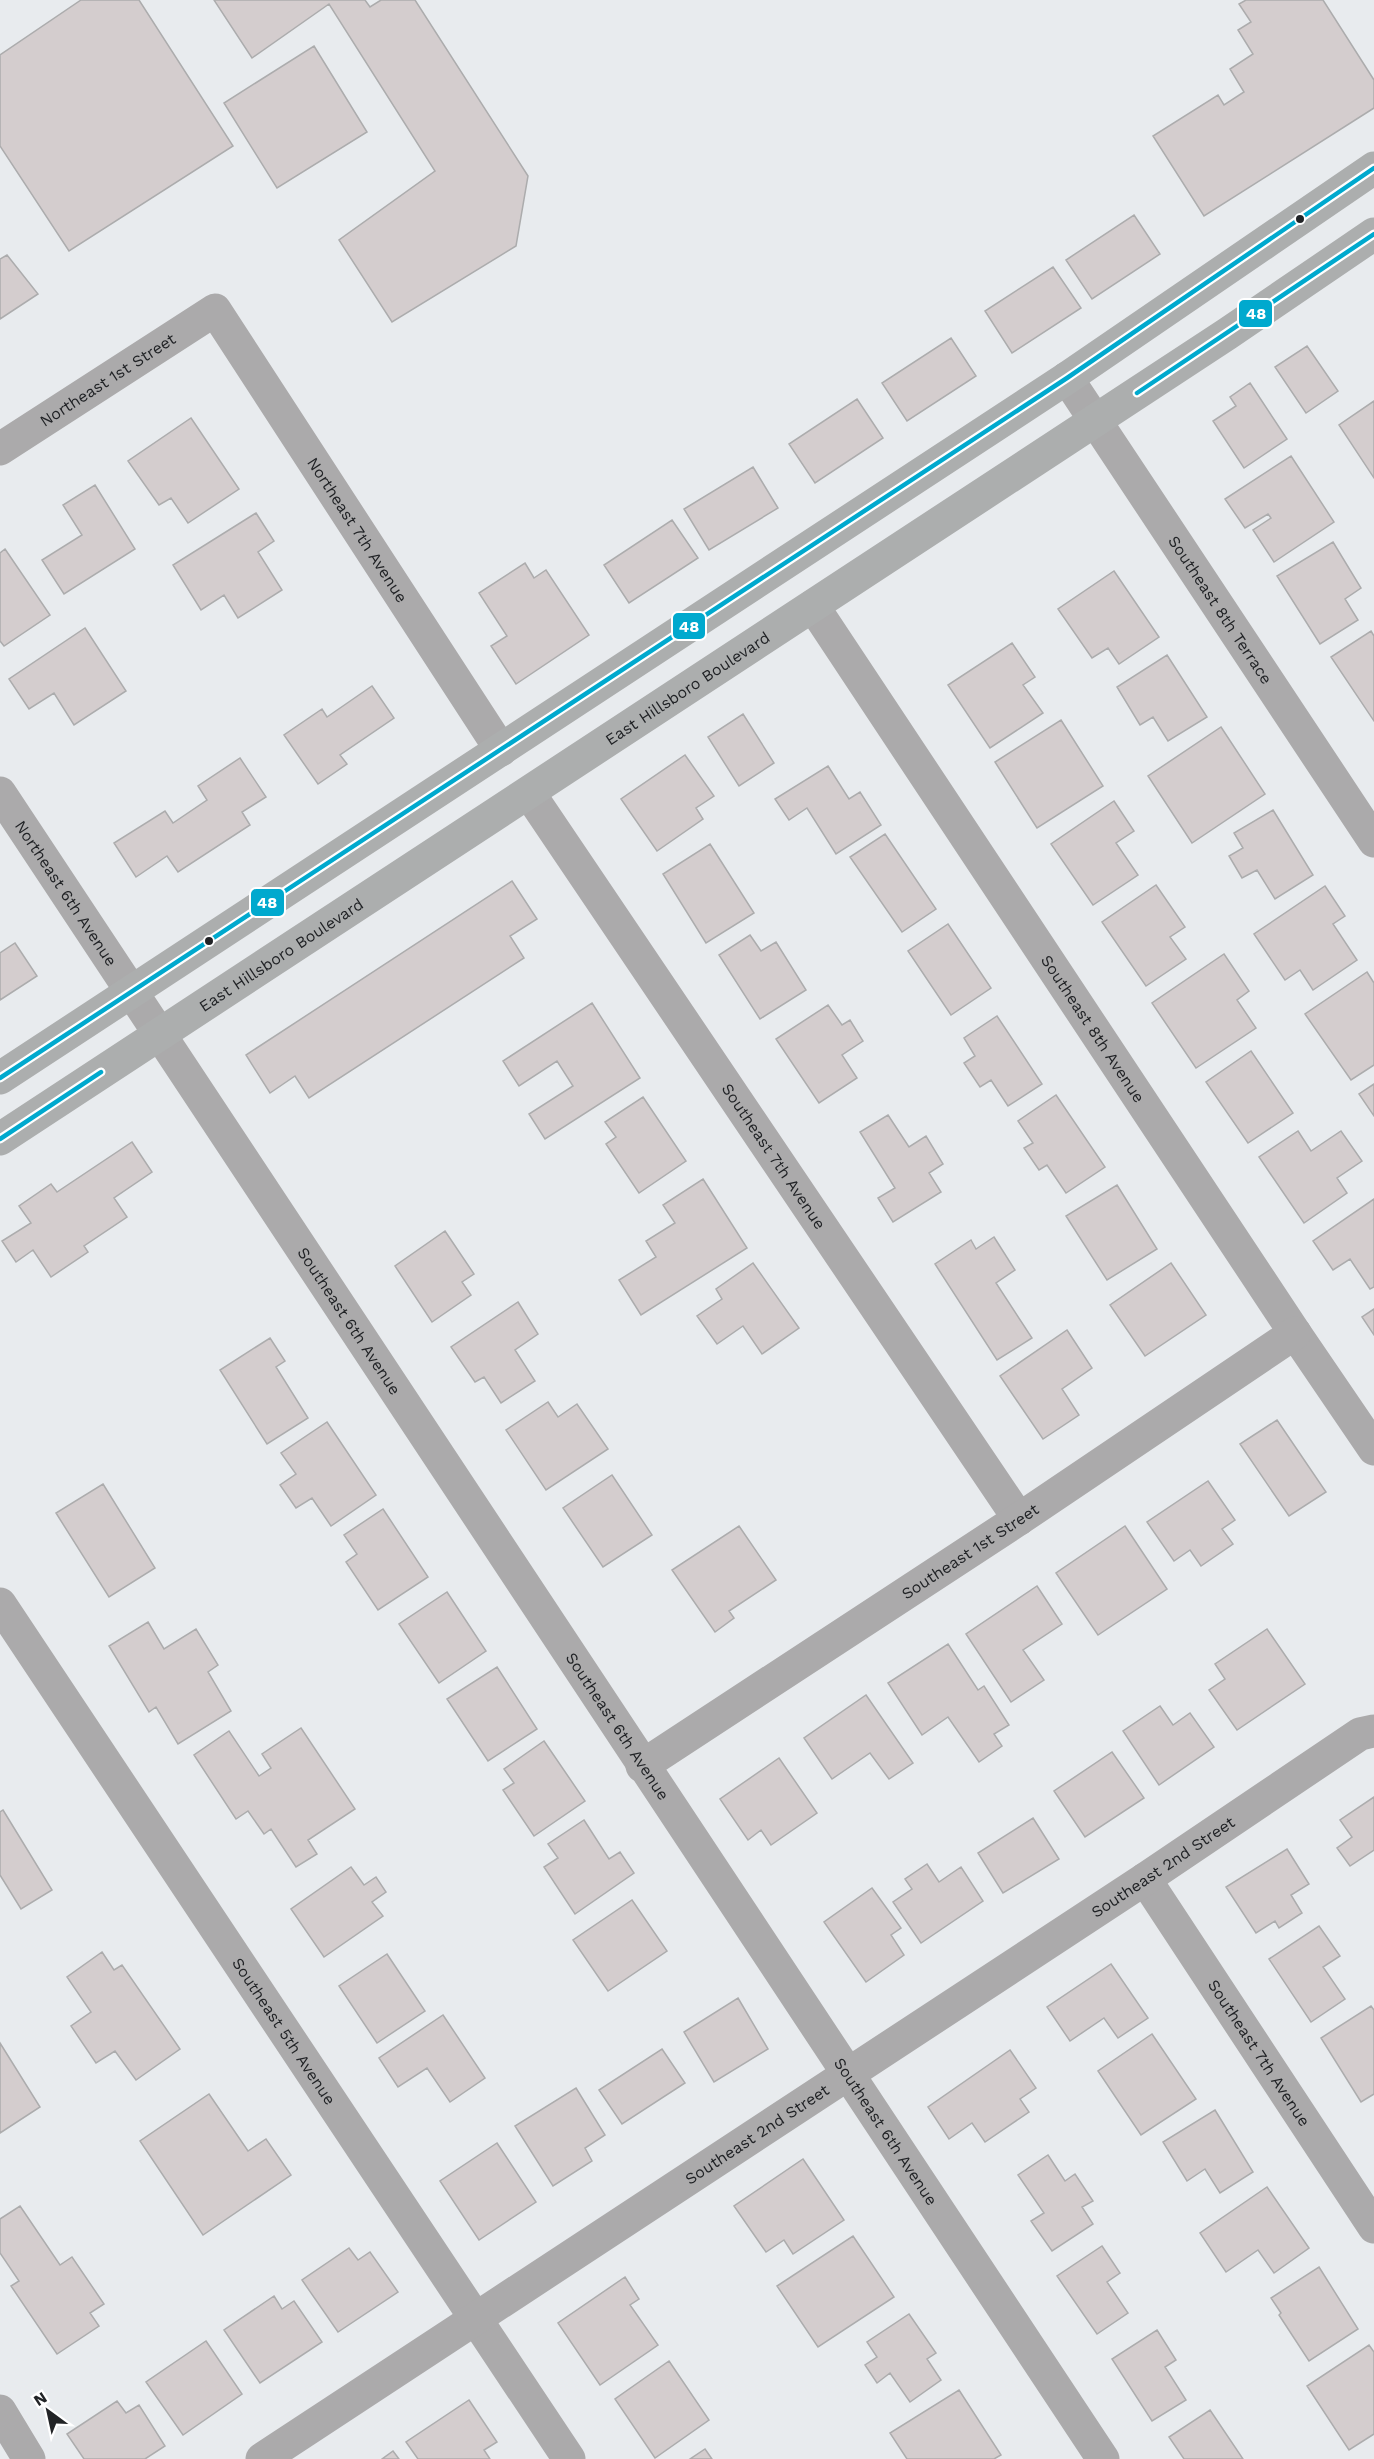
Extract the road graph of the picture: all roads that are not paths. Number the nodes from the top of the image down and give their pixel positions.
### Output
1 (1374, 168) edge
2 (1374, 234) edge
3 (215, 310) joint
4 (1067, 378) junction
5 (1095, 420) junction
6 (0, 449) edge
7 (813, 606) junction
8 (649, 652) junction
9 (625, 729) junction
10 (501, 750) junction
11 (529, 792) junction
12 (0, 793) edge
13 (1374, 841) edge
14 (132, 992) junction
15 (160, 1035) junction
16 (0, 1078) edge
17 (0, 1139) edge
18 (1295, 1333) junction
19 (1374, 1449) edge
20 (1019, 1519) junction
21 (0, 1604) edge
22 (1374, 1731) edge
23 (642, 1766) junction
24 (1145, 1879) junction
25 (849, 2073) junction
26 (1374, 2227) edge
27 (476, 2318) junction
28 (0, 2411) edge
29 (29, 2459) edge
30 (262, 2459) edge
31 (569, 2459) edge
32 (1103, 2459) edge

1 - 4 main road
2 - 5 main road, East Hillsboro Boulevard
3 - 6 street, Northeast 1st Street
3 - 10 street, Northeast 7th Avenue
4 - 5 street, Southeast 8th Terrace
4 - 8 main road
5 - 7 main road, East Hillsboro Boulevard
5 - 13 street, Southeast 8th Terrace
7 - 9 main road, East Hillsboro Boulevard
7 - 18 street, Southeast 8th Avenue
8 - 9 main road
8 - 10 main road
9 - 11 main road, East Hillsboro Boulevard
10 - 14 main road
11 - 15 main road, East Hillsboro Boulevard
11 - 20 street, Southeast 7th Avenue
12 - 14 street, Northeast 6th Avenue
14 - 15 street, Southeast 6th Avenue
14 - 16 main road
15 - 17 main road, East Hillsboro Boulevard
15 - 23 street, Southeast 6th Avenue
18 - 19 street, Southeast 8th Avenue
18 - 20 street, Southeast 1st Street
20 - 23 street, Southeast 1st Street
21 - 27 street, Southeast 5th Avenue
22 - 24 street, Southeast 2nd Street
23 - 25 street, Southeast 6th Avenue
24 - 25 street, Southeast 2nd Street
24 - 26 street, Southeast 7th Avenue
25 - 27 street, Southeast 2nd Street
25 - 32 street, Southeast 6th Avenue
27 - 30 street, Southeast 2nd Street
27 - 31 street, Southeast 5th Avenue
28 - 29 street

